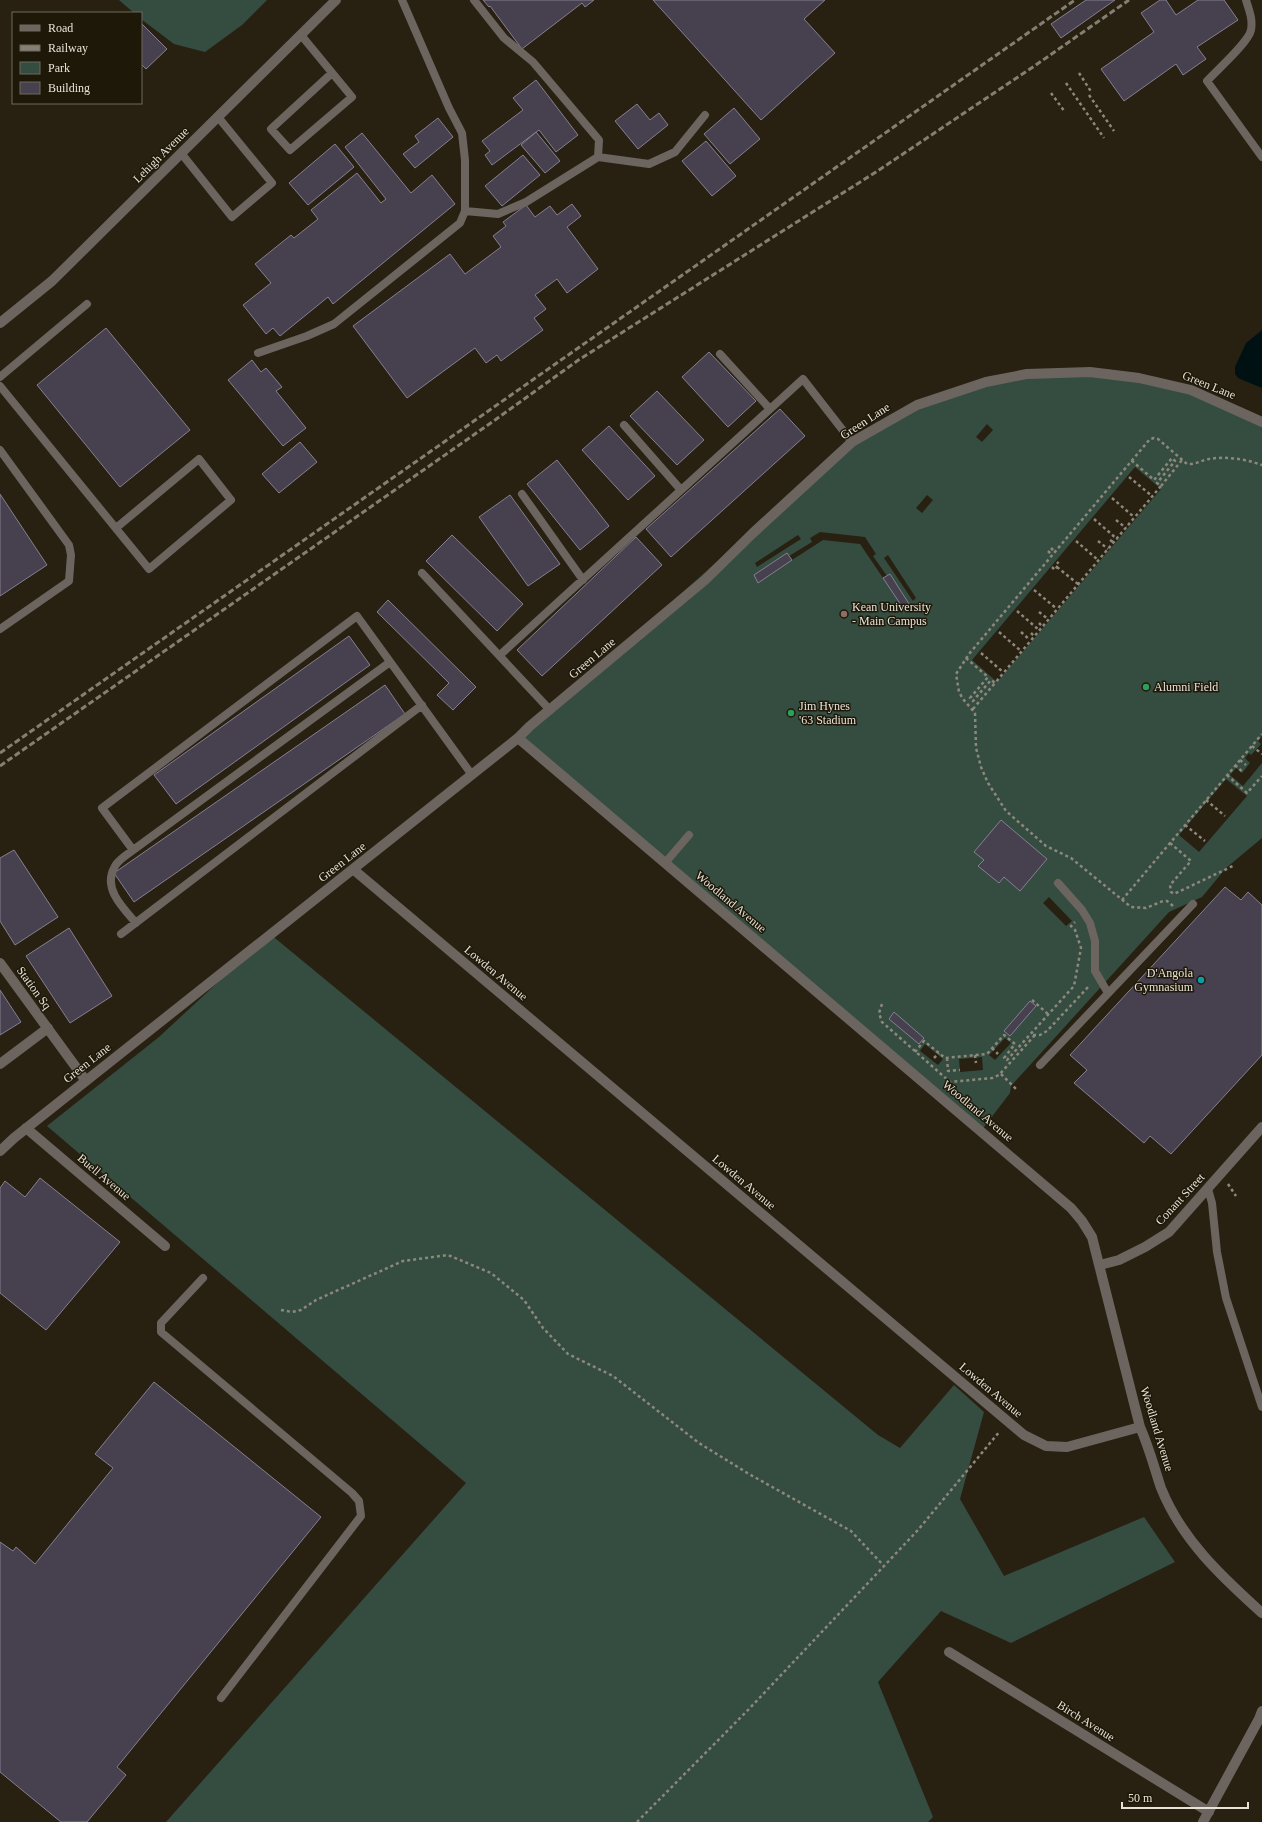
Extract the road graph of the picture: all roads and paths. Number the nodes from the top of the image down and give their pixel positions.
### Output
1 (336, 0) edge
2 (402, 0) edge
3 (474, 0) edge
4 (1246, 0) edge
5 (301, 35) junction
6 (332, 73) junction
7 (1079, 73) dead end
8 (1066, 83) dead end
9 (1092, 92) dead end
10 (1051, 93) dead end
11 (1089, 95) dead end
12 (1065, 112) dead end
13 (705, 115) dead end
14 (218, 117) junction
15 (1114, 131) dead end
16 (1104, 138) dead end
17 (1259, 146) edge
18 (181, 153) junction
19 (598, 157) junction
20 (1262, 157) edge
21 (465, 211) junction
22 (87, 304) dead end
23 (0, 323) edge
24 (258, 353) dead end
25 (720, 354) dead end
26 (0, 377) edge
27 (0, 386) edge
28 (770, 409) junction
29 (1262, 422) edge
30 (624, 426) dead end
31 (852, 442) junction
32 (0, 450) edge
33 (1131, 460) junction
34 (1182, 460) junction
35 (1262, 465) edge
36 (1129, 477) dead end
37 (1161, 486) junction
38 (681, 490) junction
39 (522, 494) dead end
40 (1152, 496) junction
41 (1112, 498) dead end
42 (1134, 517) junction
43 (1094, 519) dead end
44 (1116, 520) dead end
45 (1126, 521) dead end
46 (1129, 524) junction
47 (116, 528) junction
48 (1126, 528) junction
49 (1117, 538) junction
50 (1110, 540) dead end
51 (1076, 541) dead end
52 (1098, 541) dead end
53 (1113, 542) junction
54 (1050, 548) dead end
55 (1108, 549) junction
56 (1048, 551) dead end
57 (1055, 552) junction
58 (1052, 555) junction
59 (1098, 560) junction
60 (1057, 562) dead end
61 (1052, 567) dead end
62 (1057, 567) junction
63 (422, 573) dead end
64 (583, 580) junction
65 (1078, 584) junction
66 (1034, 590) dead end
67 (1057, 609) junction
68 (1017, 611) dead end
69 (1039, 612) dead end
70 (1048, 619) junction
71 (1039, 623) dead end
72 (1042, 626) junction
73 (0, 630) edge
74 (1039, 630) junction
75 (999, 632) dead end
76 (1021, 632) dead end
77 (1031, 633) dead end
78 (1034, 636) junction
79 (1030, 640) junction
80 (1024, 642) dead end
81 (1027, 644) junction
82 (1021, 651) junction
83 (981, 653) dead end
84 (500, 656) junction
85 (966, 658) junction
86 (390, 662) junction
87 (1003, 672) junction
88 (995, 682) junction
89 (422, 705) junction
90 (973, 709) junction
91 (550, 710) junction
92 (1262, 734) edge
93 (518, 738) junction
94 (1252, 746) junction
95 (1262, 754) edge
96 (1240, 760) junction
97 (1235, 765) junction
98 (1246, 765) dead end
99 (1244, 773) dead end
100 (472, 775) junction
101 (1226, 775) junction
102 (1262, 776) edge
103 (1206, 800) junction
104 (1225, 816) dead end
105 (1185, 825) junction
106 (690, 834) dead end
107 (1205, 841) dead end
108 (1170, 843) junction
109 (134, 850) junction
110 (665, 863) junction
111 (1235, 865) dead end
112 (354, 870) junction
113 (1058, 883) dead end
114 (1122, 900) junction
115 (1171, 904) dead end
116 (1193, 904) dead end
117 (1084, 914) junction
118 (136, 923) junction
119 (121, 934) dead end
120 (0, 963) edge
121 (1098, 976) junction
122 (1108, 993) junction
123 (1032, 1000) dead end
124 (882, 1004) dead end
125 (1048, 1014) junction
126 (48, 1028) junction
127 (1029, 1035) junction
128 (1035, 1035) junction
129 (992, 1048) junction
130 (915, 1052) junction
131 (938, 1053) junction
132 (998, 1054) dead end
133 (975, 1055) junction
134 (934, 1058) dead end
135 (947, 1058) junction
136 (976, 1062) dead end
137 (0, 1064) edge
138 (1040, 1065) dead end
139 (960, 1070) dead end
140 (1001, 1074) junction
141 (86, 1081) junction
142 (1016, 1089) dead end
143 (1262, 1127) edge
144 (26, 1128) junction
145 (0, 1151) edge
146 (1226, 1180) dead end
147 (1208, 1189) junction
148 (1236, 1196) dead end
149 (165, 1246) dead end
150 (1100, 1265) junction
151 (202, 1278) dead end
152 (281, 1310) dead end
153 (1262, 1407) edge
154 (1008, 1421) junction
155 (1140, 1427) junction
156 (884, 1566) junction
157 (1262, 1613) edge
158 (949, 1652) dead end
159 (221, 1698) dead end
160 (1262, 1711) edge
161 (1209, 1812) junction
162 (637, 1822) edge
163 (1203, 1822) edge

1 - 5 street, Lehigh Avenue
2 - 21 lane
3 - 19 lane
4 - 17 lane
5 - 6 lane
5 - 14 street, Lehigh Avenue
6 - 6 lane
7 - 9 path
8 - 16 path
10 - 12 path
11 - 15 path
13 - 19 lane
14 - 18 street, Lehigh Avenue
14 - 18 lane
17 - 20 lane
18 - 23 street, Lehigh Avenue
19 - 21 lane
21 - 24 lane
22 - 26 lane
25 - 28 lane
27 - 47 lane
28 - 31 lane
28 - 38 lane
29 - 31 street, Green Lane
30 - 38 lane
31 - 91 street, Green Lane
32 - 73 lane
33 - 34 path
33 - 37 path
33 - 57 path
34 - 35 path
34 - 37 path
36 - 40 path
37 - 40 path
38 - 64 lane
39 - 64 lane
40 - 42 path
41 - 42 path
42 - 46 path
43 - 49 path
44 - 48 path
45 - 46 path
46 - 48 path
47 - 47 lane
48 - 49 path
49 - 53 path
50 - 53 path
51 - 59 path
52 - 55 path
53 - 55 path
54 - 57 path
55 - 59 path
56 - 58 path
57 - 58 path
58 - 85 path
59 - 65 path
60 - 62 path
61 - 62 path
62 - 65 path
63 - 84 lane
64 - 84 lane
65 - 67 path
66 - 67 path
67 - 70 path
68 - 74 path
69 - 70 path
70 - 72 path
71 - 72 path
72 - 74 path
74 - 78 path
75 - 82 path
76 - 79 path
77 - 78 path
78 - 79 path
79 - 81 path
80 - 81 path
81 - 82 path
82 - 87 path
83 - 87 path
84 - 91 lane
85 - 88 path
85 - 90 path
86 - 89 lane
86 - 109 lane
86 - 109 lane
87 - 88 path
88 - 90 path
89 - 100 lane
89 - 118 lane
90 - 114 path
91 - 93 street, Green Lane
92 - 94 path
93 - 100 street, Green Lane
93 - 110 street, Woodland Avenue
94 - 95 path
94 - 96 path
96 - 97 path
96 - 98 path
97 - 99 path
97 - 101 path
100 - 112 street, Green Lane
101 - 102 path
101 - 103 path
103 - 104 path
103 - 105 path
105 - 107 path
105 - 108 path
106 - 110 lane
108 - 111 path
108 - 114 path
109 - 118 lane
110 - 150 street, Woodland Avenue
112 - 141 street, Green Lane
112 - 154 street, Lowden Avenue
113 - 117 lane
114 - 115 path
116 - 122 lane
117 - 121 lane
117 - 125 path
118 - 119 lane
120 - 126 street, Station Sq
121 - 122 lane
121 - 128 path
122 - 138 lane
123 - 125 path
124 - 130 path
125 - 127 path
126 - 137 street, Station Sq
126 - 141 street, Station Sq
127 - 128 path
127 - 129 path
128 - 140 path
129 - 132 path
129 - 133 path
130 - 131 path
130 - 140 path
131 - 134 path
131 - 135 path
133 - 135 path
133 - 136 path
135 - 139 path
140 - 142 path
141 - 144 street, Green Lane
143 - 147 street, Conant Street
144 - 145 street, Green Lane
144 - 149 street, Buell Avenue
146 - 148 path
147 - 150 street, Conant Street
147 - 153 lane
150 - 155 street, Woodland Avenue
151 - 159 lane
152 - 156 path
154 - 155 street, Lowden Avenue
154 - 156 path
155 - 157 street, Woodland Avenue
156 - 162 path
158 - 161 street, Birch Avenue
160 - 161 street
161 - 163 street

